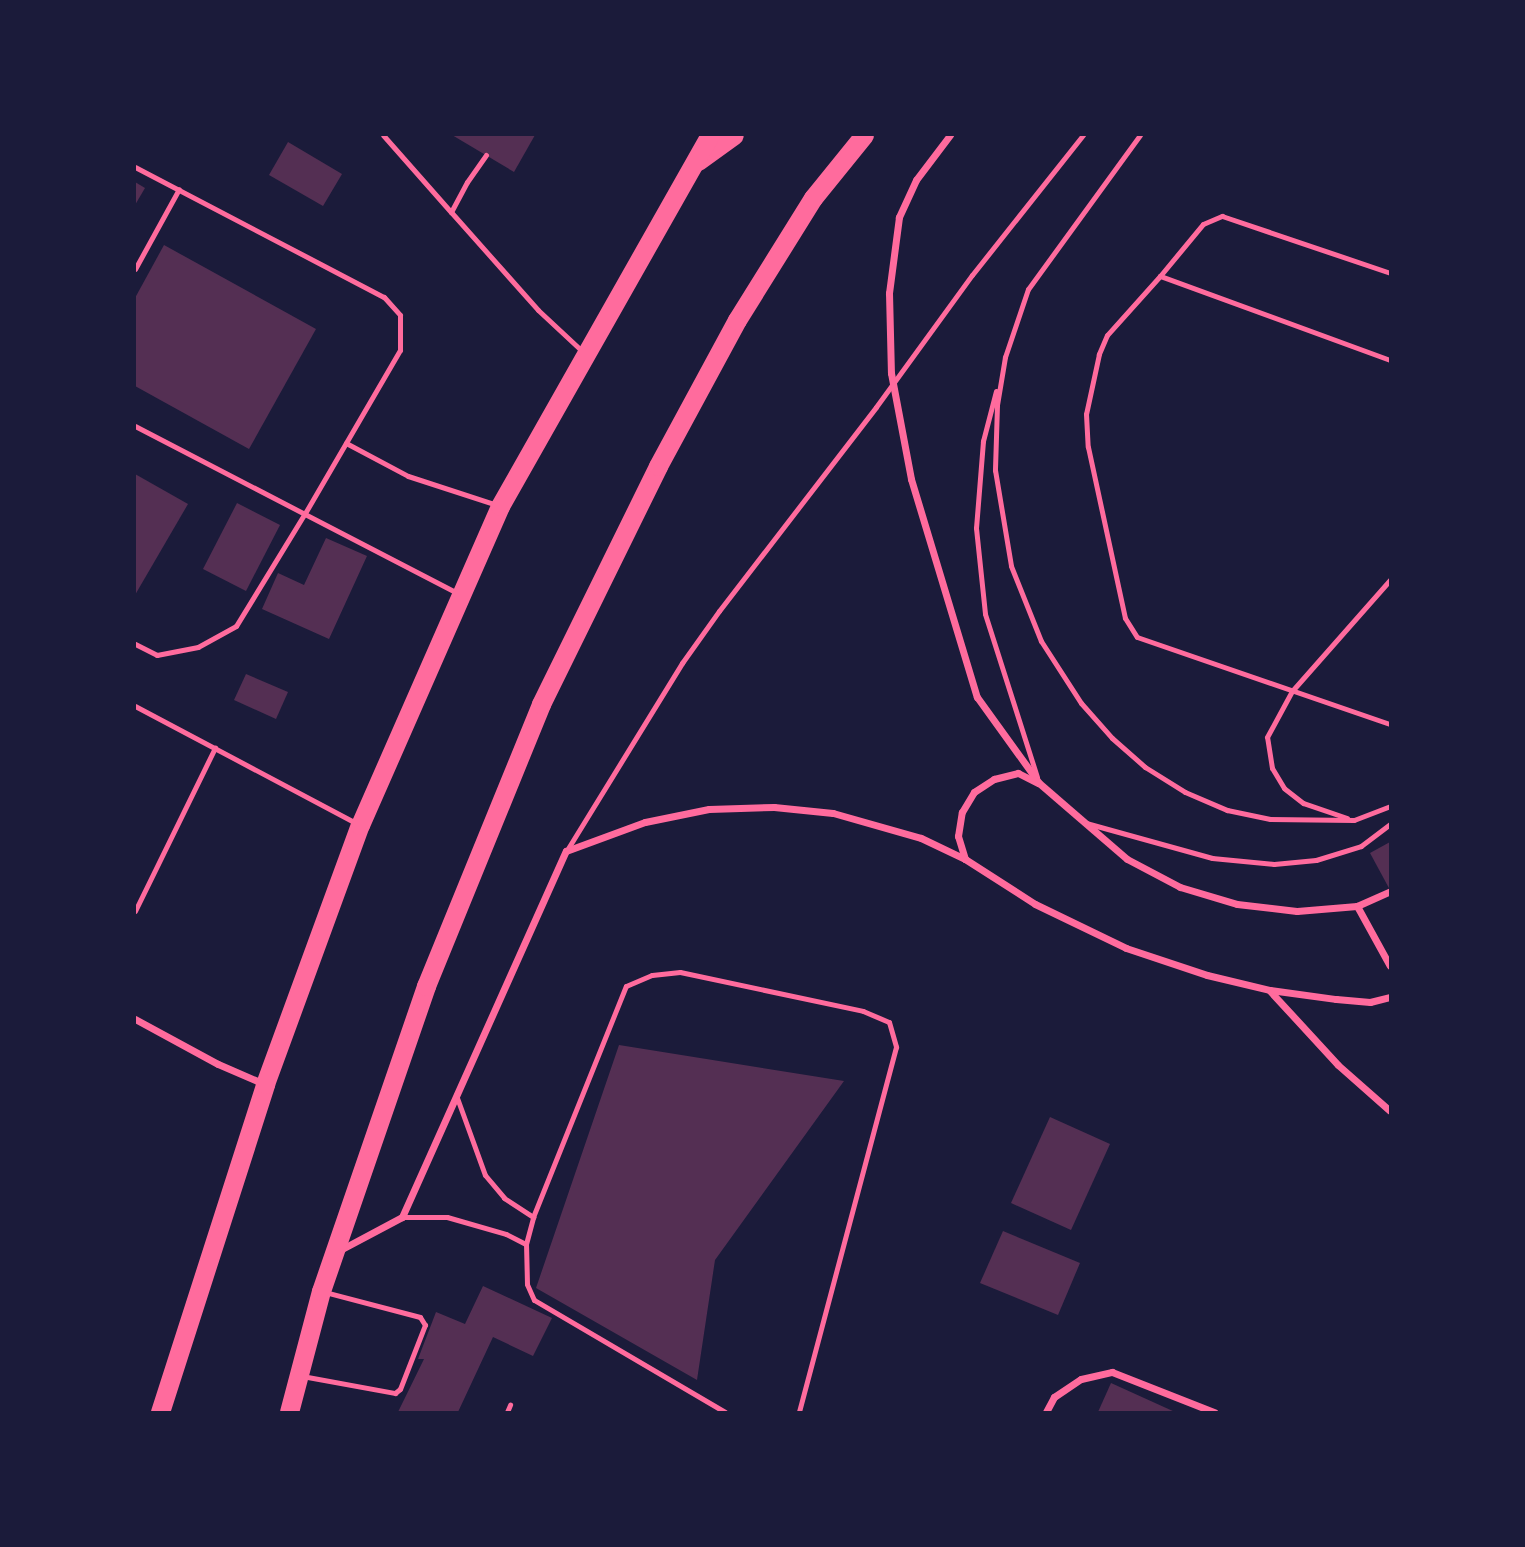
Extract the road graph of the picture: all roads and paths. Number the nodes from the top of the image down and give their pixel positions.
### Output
1 (383, 135) edge
2 (710, 135) edge
3 (734, 135) edge
4 (864, 135) edge
5 (950, 135) edge
6 (1083, 135) edge
7 (1140, 135) edge
8 (486, 155) dead end
9 (692, 166) junction
10 (135, 167) edge
11 (179, 189) junction
12 (452, 212) junction
13 (135, 269) edge
14 (1390, 273) edge
15 (1160, 276) junction
16 (586, 354) junction
17 (1005, 357) junction
18 (1390, 360) edge
19 (135, 426) edge
20 (346, 443) junction
21 (500, 506) junction
22 (306, 513) junction
23 (1390, 580) edge
24 (460, 594) junction
25 (135, 644) edge
26 (1292, 691) junction
27 (135, 706) edge
28 (1390, 724) edge
29 (215, 748) junction
30 (1039, 783) junction
31 (1390, 806) edge
32 (1354, 820) junction
33 (1080, 822) junction
34 (1390, 824) edge
35 (360, 825) junction
36 (566, 851) junction
37 (965, 859) junction
38 (1390, 891) edge
39 (1357, 905) junction
40 (135, 911) edge
41 (1390, 966) edge
42 (1270, 990) junction
43 (1390, 997) edge
44 (135, 1019) edge
45 (265, 1084) junction
46 (456, 1095) junction
47 (1390, 1111) edge
48 (402, 1217) junction
49 (533, 1217) junction
50 (526, 1244) junction
51 (336, 1252) junction
52 (321, 1291) junction
53 (299, 1375) junction
54 (510, 1405) dead end
55 (160, 1412) edge
56 (289, 1412) edge
57 (507, 1412) edge
58 (725, 1412) edge
59 (799, 1412) edge
60 (1046, 1412) edge
61 (1214, 1412) edge

1 - 12 lane
2 - 9 highway
3 - 9 highway
4 - 51 highway
5 - 30 street
6 - 36 lane
7 - 17 lane
8 - 12 lane
9 - 16 highway
10 - 11 lane
11 - 13 lane
11 - 20 lane
12 - 16 lane
14 - 15 lane
15 - 18 lane
15 - 26 lane
16 - 21 highway
17 - 30 lane
17 - 32 lane
19 - 22 lane
20 - 21 lane
20 - 22 lane
21 - 24 highway
22 - 24 lane
22 - 25 lane
23 - 26 lane
24 - 35 highway
26 - 28 lane
26 - 32 lane
27 - 29 lane
29 - 35 lane
29 - 40 lane
30 - 33 street
30 - 37 street
31 - 32 lane
33 - 34 lane
33 - 39 street
35 - 45 highway
36 - 37 street
36 - 46 street
37 - 42 street
38 - 39 street
39 - 41 street
42 - 43 street
42 - 47 street
44 - 45 street
45 - 55 highway
46 - 48 street
46 - 49 lane
48 - 50 lane
48 - 51 street
49 - 50 lane
49 - 59 lane
50 - 58 lane
51 - 52 highway
52 - 53 highway
52 - 53 lane
53 - 56 highway
54 - 57 lane
60 - 61 street

